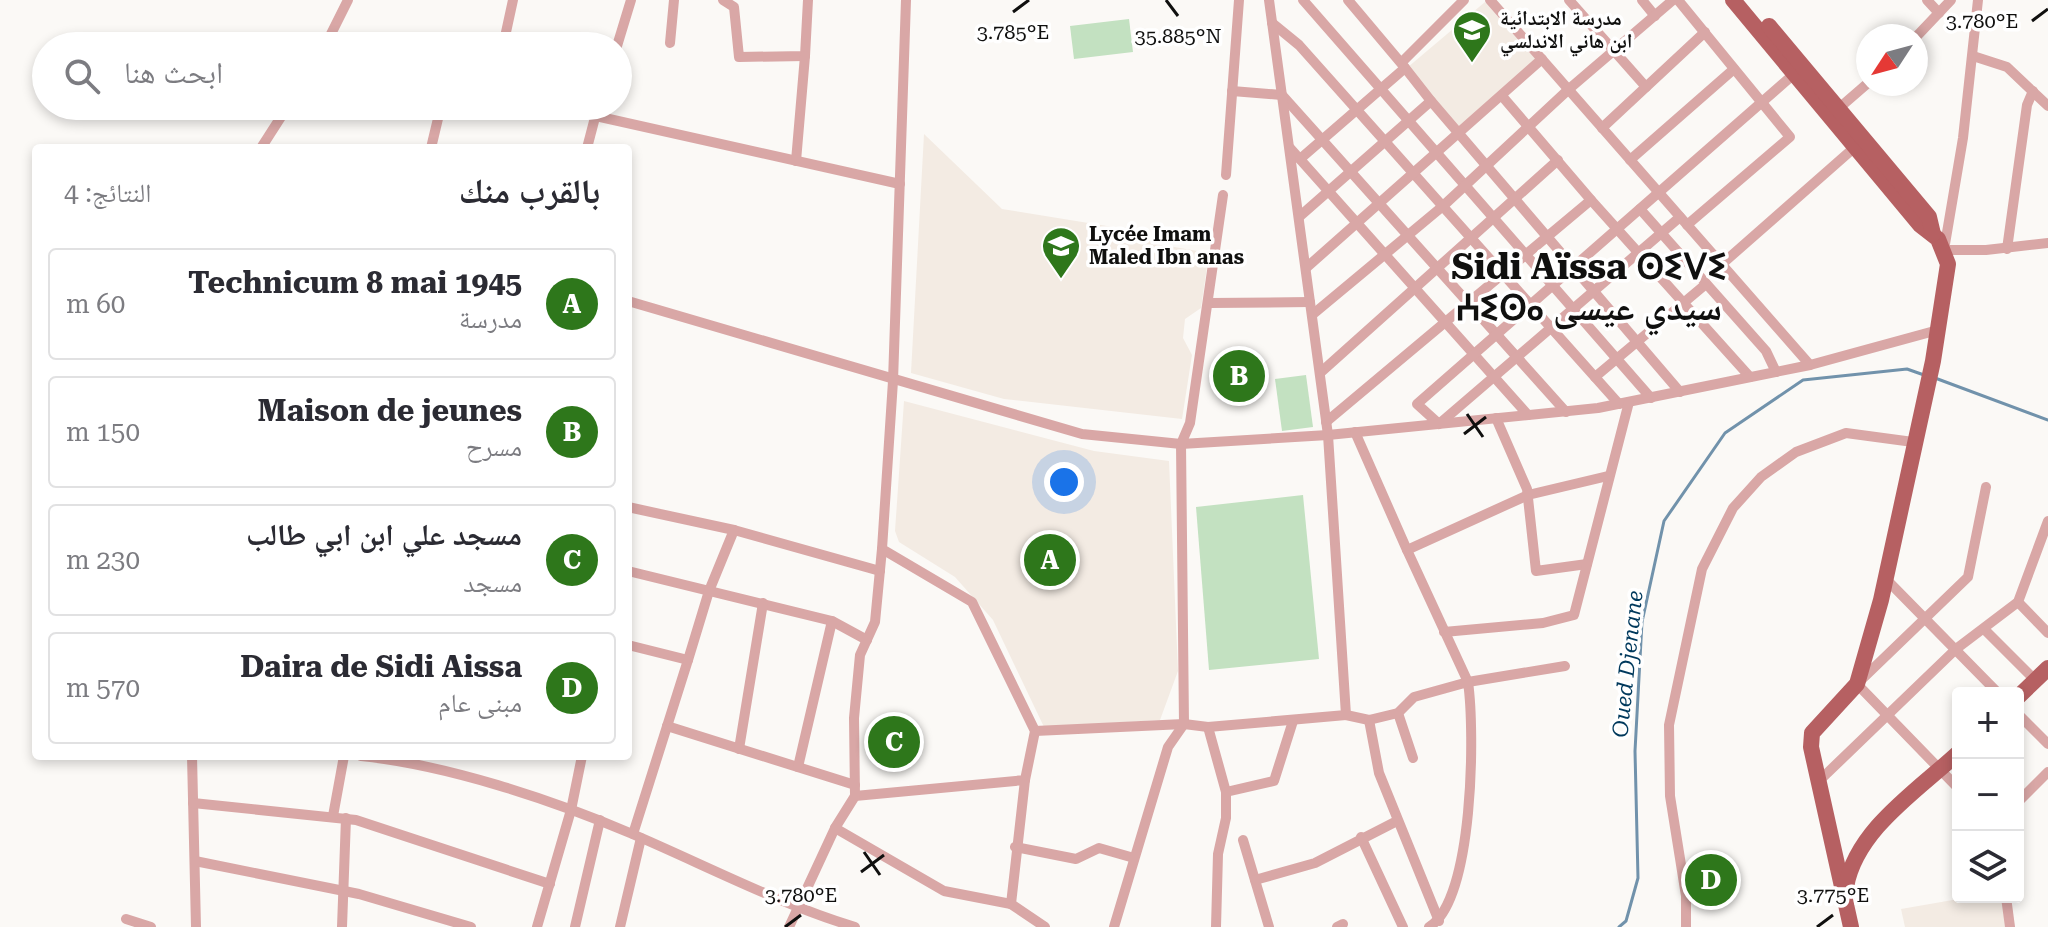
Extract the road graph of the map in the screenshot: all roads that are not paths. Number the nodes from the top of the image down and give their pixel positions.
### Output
1 (348, 0) edge
2 (513, 0) edge
3 (631, 0) edge
4 (674, 0) edge
5 (723, 0) edge
6 (808, 0) edge
7 (906, 0) edge
8 (1239, 0) edge
9 (1269, 0) edge
10 (1303, 0) edge
11 (1348, 0) edge
12 (1464, 0) edge
13 (1490, 0) edge
14 (1569, 0) edge
15 (1642, 0) edge
16 (1676, 0) edge
17 (1733, 0) edge
18 (1747, 0) edge
19 (1927, 0) edge
20 (1951, 0) edge
21 (1978, 0) edge
22 (1939, 13) junction
23 (1655, 16) junction
24 (1272, 23) junction
25 (1928, 24) edge
26 (332, 32) edge
27 (506, 32) edge
28 (621, 32) edge
29 (1705, 32) junction
30 (670, 43) dead end
31 (1613, 50) junction
32 (805, 56) junction
33 (1973, 56) junction
34 (1542, 59) junction
35 (1403, 66) junction
36 (1734, 69) junction
37 (1794, 74) junction
38 (1646, 87) junction
39 (1381, 88) junction
40 (1569, 89) junction
41 (1232, 91) junction
42 (2033, 91) junction
43 (1856, 93) edge
44 (1282, 95) junction
45 (1502, 96) junction
46 (1431, 101) junction
47 (1763, 102) junction
48 (2048, 106) edge
49 (1838, 109) junction
50 (1356, 110) junction
51 (279, 120) edge
52 (438, 120) edge
53 (594, 120) edge
54 (632, 120) edge
55 (1409, 120) junction
56 (1529, 127) junction
57 (1602, 128) junction
58 (1460, 134) junction
59 (1323, 139) junction
60 (1384, 142) junction
61 (264, 144) edge
62 (432, 144) edge
63 (588, 144) edge
64 (1289, 146) junction
65 (1855, 147) junction
66 (1438, 153) junction
67 (1300, 159) junction
68 (1558, 160) junction
69 (1630, 160) junction
70 (796, 161) junction
71 (1487, 165) junction
72 (1351, 170) junction
73 (1226, 175) dead end
74 (1414, 175) junction
75 (900, 184) junction
76 (1466, 185) junction
77 (1328, 190) junction
78 (1659, 192) junction
79 (1223, 195) dead end
80 (1515, 198) junction
81 (1591, 200) junction
82 (1380, 203) junction
83 (1443, 206) junction
84 (1640, 209) junction
85 (1299, 217) junction
86 (1495, 217) junction
87 (1684, 221) junction
88 (1358, 222) junction
89 (1617, 228) junction
90 (1933, 234) junction
91 (1408, 235) junction
92 (1546, 235) junction
93 (1662, 235) junction
94 (1471, 238) junction
95 (2048, 243) edge
96 (2007, 249) junction
97 (1944, 250) junction
98 (1386, 253) junction
99 (1525, 254) junction
100 (1639, 254) junction
101 (1722, 264) junction
102 (1573, 266) junction
103 (1306, 268) junction
104 (1437, 268) junction
105 (1504, 273) junction
106 (1553, 284) junction
107 (1706, 284) junction
108 (1416, 286) junction
109 (1595, 292) junction
110 (632, 302) edge
111 (1310, 302) junction
112 (1468, 302) junction
113 (1682, 302) junction
114 (1210, 303) junction
115 (1530, 303) junction
116 (1575, 309) junction
117 (1312, 315) junction
118 (1446, 321) junction
119 (1552, 328) junction
120 (1938, 330) junction
121 (1496, 333) junction
122 (1636, 340) junction
123 (1474, 352) junction
124 (1517, 357) junction
125 (1617, 357) junction
126 (1810, 365) junction
127 (1776, 372) junction
128 (1320, 373) junction
129 (1495, 376) junction
130 (1595, 377) junction
131 (1750, 377) junction
132 (893, 381) junction
133 (1680, 392) junction
134 (1651, 398) junction
135 (1624, 403) junction
136 (1566, 412) junction
137 (1528, 415) junction
138 (1496, 418) junction
139 (1326, 422) junction
140 (1439, 424) junction
141 (1355, 432) junction
142 (1328, 435) junction
143 (1913, 442) junction
144 (1181, 444) junction
145 (1608, 476) junction
146 (1986, 487) dead end
147 (1528, 495) junction
148 (632, 508) edge
149 (2048, 521) edge
150 (734, 530) junction
151 (882, 549) junction
152 (1407, 550) junction
153 (1587, 564) junction
154 (880, 571) junction
155 (632, 572) edge
156 (1883, 580) junction
157 (709, 591) junction
158 (2018, 602) junction
159 (763, 603) junction
160 (1925, 619) junction
161 (832, 621) junction
162 (1984, 629) junction
163 (1444, 632) junction
164 (2048, 633) edge
165 (867, 640) junction
166 (632, 646) edge
167 (1956, 649) junction
168 (688, 660) junction
169 (1565, 666) dead end
170 (2048, 668) edge
171 (2035, 680) junction
172 (1468, 682) junction
173 (1857, 684) junction
174 (1992, 687) edge
175 (2024, 691) edge
176 (1842, 702) junction
177 (1398, 713) junction
178 (1346, 715) junction
179 (1886, 716) junction
180 (1369, 720) junction
181 (2024, 720) edge
182 (1293, 721) junction
183 (1184, 724) junction
184 (667, 726) junction
185 (1208, 727) junction
186 (1035, 731) junction
187 (2048, 744) edge
188 (739, 749) junction
189 (1413, 758) dead end
190 (1952, 759) edge
191 (192, 760) edge
192 (343, 760) edge
193 (414, 760) edge
194 (581, 760) edge
195 (798, 767) junction
196 (1940, 770) junction
197 (2048, 772) edge
198 (1025, 780) junction
199 (1819, 781) junction
200 (1952, 782) edge
201 (855, 790) junction
202 (1226, 792) junction
203 (2024, 796) edge
204 (193, 803) junction
205 (571, 810) junction
206 (333, 816) junction
207 (346, 818) junction
208 (600, 820) junction
209 (1397, 821) junction
210 (835, 828) junction
211 (637, 836) junction
212 (1361, 837) junction
213 (1243, 840) dead end
214 (1015, 847) junction
215 (1134, 858) junction
216 (195, 861) junction
217 (1255, 880) junction
218 (550, 884) junction
219 (344, 891) junction
220 (1844, 896) junction
221 (2007, 903) edge
222 (1011, 904) junction
223 (796, 909) junction
224 (126, 919) dead end
225 (1439, 921) junction
226 (151, 927) edge
227 (196, 927) edge
228 (342, 927) edge
229 (471, 927) edge
230 (537, 927) edge
231 (575, 927) edge
232 (620, 927) edge
233 (789, 927) edge
234 (855, 927) edge
235 (1045, 927) edge
236 (1114, 927) edge
237 (1216, 927) edge
238 (1269, 927) edge
239 (1403, 927) edge
240 (1429, 927) edge
241 (1686, 927) edge
242 (1851, 927) edge
243 (2010, 927) edge

1 - 26 street
2 - 27 street
3 - 28 street
4 - 30 street
5 - 32 street
6 - 32 street
7 - 75 street
8 - 41 street
9 - 24 street
10 - 39 street
11 - 35 street
12 - 35 street
13 - 34 street
14 - 31 street
15 - 23 street
16 - 23 street
16 - 29 street
17 - 37 main road
18 - 49 main road
19 - 22 street
20 - 22 street
21 - 33 street
22 - 25 street
23 - 31 street
24 - 44 street
24 - 50 street
29 - 36 street
29 - 38 street
31 - 38 street
31 - 40 street
32 - 70 street
33 - 42 street
33 - 97 street
34 - 40 street
34 - 45 street
35 - 39 street
35 - 46 street
36 - 47 street
36 - 69 street
37 - 47 street
37 - 65 main road
38 - 57 street
39 - 50 street
39 - 55 street
40 - 56 street
40 - 57 street
41 - 44 street
41 - 73 street
42 - 48 street
42 - 96 street
43 - 49 street
44 - 59 street
44 - 64 street
45 - 56 street
45 - 58 street
46 - 55 street
46 - 58 street
47 - 78 street
47 - 87 street
49 - 90 main road
50 - 59 street
50 - 60 street
51 - 61 street
52 - 62 street
53 - 63 street
54 - 70 street
55 - 60 street
55 - 66 street
56 - 68 street
56 - 71 street
57 - 69 street
58 - 66 street
58 - 71 street
59 - 67 street
59 - 72 street
60 - 72 street
60 - 74 street
64 - 67 street
64 - 85 street
65 - 90 main road
65 - 101 street
66 - 74 street
66 - 76 street
67 - 77 street
68 - 80 street
68 - 81 street
69 - 78 street
70 - 75 street
71 - 76 street
71 - 80 street
72 - 77 street
72 - 82 street
74 - 82 street
74 - 83 street
75 - 132 street
76 - 83 street
76 - 86 street
77 - 85 street
77 - 88 street
78 - 84 street
78 - 87 street
79 - 114 street
80 - 86 street
80 - 92 street
81 - 89 street
81 - 92 street
82 - 88 street
82 - 91 street
83 - 91 street
83 - 94 street
84 - 89 street
84 - 93 street
85 - 103 street
86 - 94 street
86 - 99 street
87 - 93 street
87 - 101 street
88 - 98 street
88 - 103 street
89 - 100 street
89 - 102 street
90 - 97 main road
91 - 98 street
91 - 104 street
92 - 99 street
92 - 102 street
93 - 100 street
93 - 107 street
94 - 104 street
94 - 105 street
95 - 96 street
96 - 97 street
97 - 120 main road
98 - 108 street
98 - 117 street
99 - 105 street
99 - 106 street
100 - 109 street
100 - 113 street
101 - 126 street
102 - 106 street
102 - 109 street
103 - 111 street
104 - 108 street
104 - 112 street
105 - 112 street
105 - 115 street
106 - 115 street
106 - 116 street
107 - 113 street
107 - 127 street
108 - 118 street
108 - 128 street
109 - 116 street
109 - 122 street
110 - 132 street
111 - 114 street
111 - 117 street
112 - 118 street
112 - 121 street
113 - 122 street
113 - 131 street
114 - 144 street
115 - 119 street
115 - 121 street
116 - 119 street
116 - 125 street
117 - 128 street
118 - 123 street
118 - 139 street
119 - 124 street
119 - 130 street
120 - 126 street
120 - 143 main road
121 - 123 street
121 - 124 street
122 - 125 street
122 - 133 street
123 - 129 street
123 - 140 street
124 - 129 street
124 - 136 street
125 - 130 street
125 - 134 street
126 - 127 street
127 - 131 street
128 - 139 street
129 - 137 street
129 - 140 street
130 - 135 street
131 - 133 street
132 - 144 street
132 - 151 street
133 - 134 street
134 - 135 street
135 - 136 street
135 - 145 street
136 - 137 street
137 - 138 street
138 - 140 street
138 - 147 street
139 - 142 street
140 - 141 street
141 - 142 street
141 - 152 street
142 - 144 street
142 - 178 street
143 - 156 main road
143 - 241 street
144 - 183 street
145 - 147 street
145 - 153 street
146 - 160 street
147 - 152 street
147 - 153 street
148 - 150 street
149 - 158 street
150 - 154 street
150 - 157 street
151 - 154 street
151 - 186 street
152 - 163 street
153 - 163 street
154 - 165 street
155 - 157 street
156 - 160 street
156 - 173 main road
156 - 176 main road
157 - 159 street
157 - 168 street
158 - 162 street
158 - 164 street
159 - 161 street
159 - 188 street
160 - 167 street
160 - 173 street
161 - 165 street
161 - 195 street
162 - 167 street
162 - 171 street
163 - 172 street
165 - 201 street
166 - 168 street
167 - 174 street
167 - 179 street
168 - 184 street
169 - 172 street
170 - 171 main road
171 - 175 main road
172 - 177 street
172 - 225 street
173 - 176 main road
173 - 179 street
176 - 199 main road
177 - 180 street
177 - 189 street
178 - 180 street
178 - 182 street
179 - 196 street
179 - 199 street
180 - 209 street
181 - 187 street
182 - 185 street
182 - 202 street
183 - 185 street
183 - 186 street
183 - 215 street
184 - 188 street
184 - 211 street
185 - 202 street
186 - 198 street
188 - 195 street
190 - 196 main road
191 - 204 street
192 - 206 street
193 - 205 street
194 - 205 street
195 - 201 street
196 - 200 street
196 - 220 main road
197 - 203 street
198 - 201 street
198 - 214 street
199 - 220 main road
201 - 210 street
202 - 237 street
204 - 206 street
204 - 216 street
205 - 208 street
205 - 218 street
206 - 207 street
207 - 218 street
207 - 219 street
208 - 211 street
208 - 231 street
209 - 212 street
209 - 225 street
210 - 222 street
210 - 223 street
211 - 223 street
211 - 232 street
212 - 217 street
212 - 239 street
213 - 217 street
214 - 215 street
214 - 222 street
215 - 236 street
216 - 219 street
216 - 227 street
217 - 238 street
218 - 230 street
219 - 228 street
219 - 229 street
220 - 242 main road
221 - 243 street
222 - 235 street
223 - 233 street
223 - 234 street
224 - 226 street
225 - 240 street

